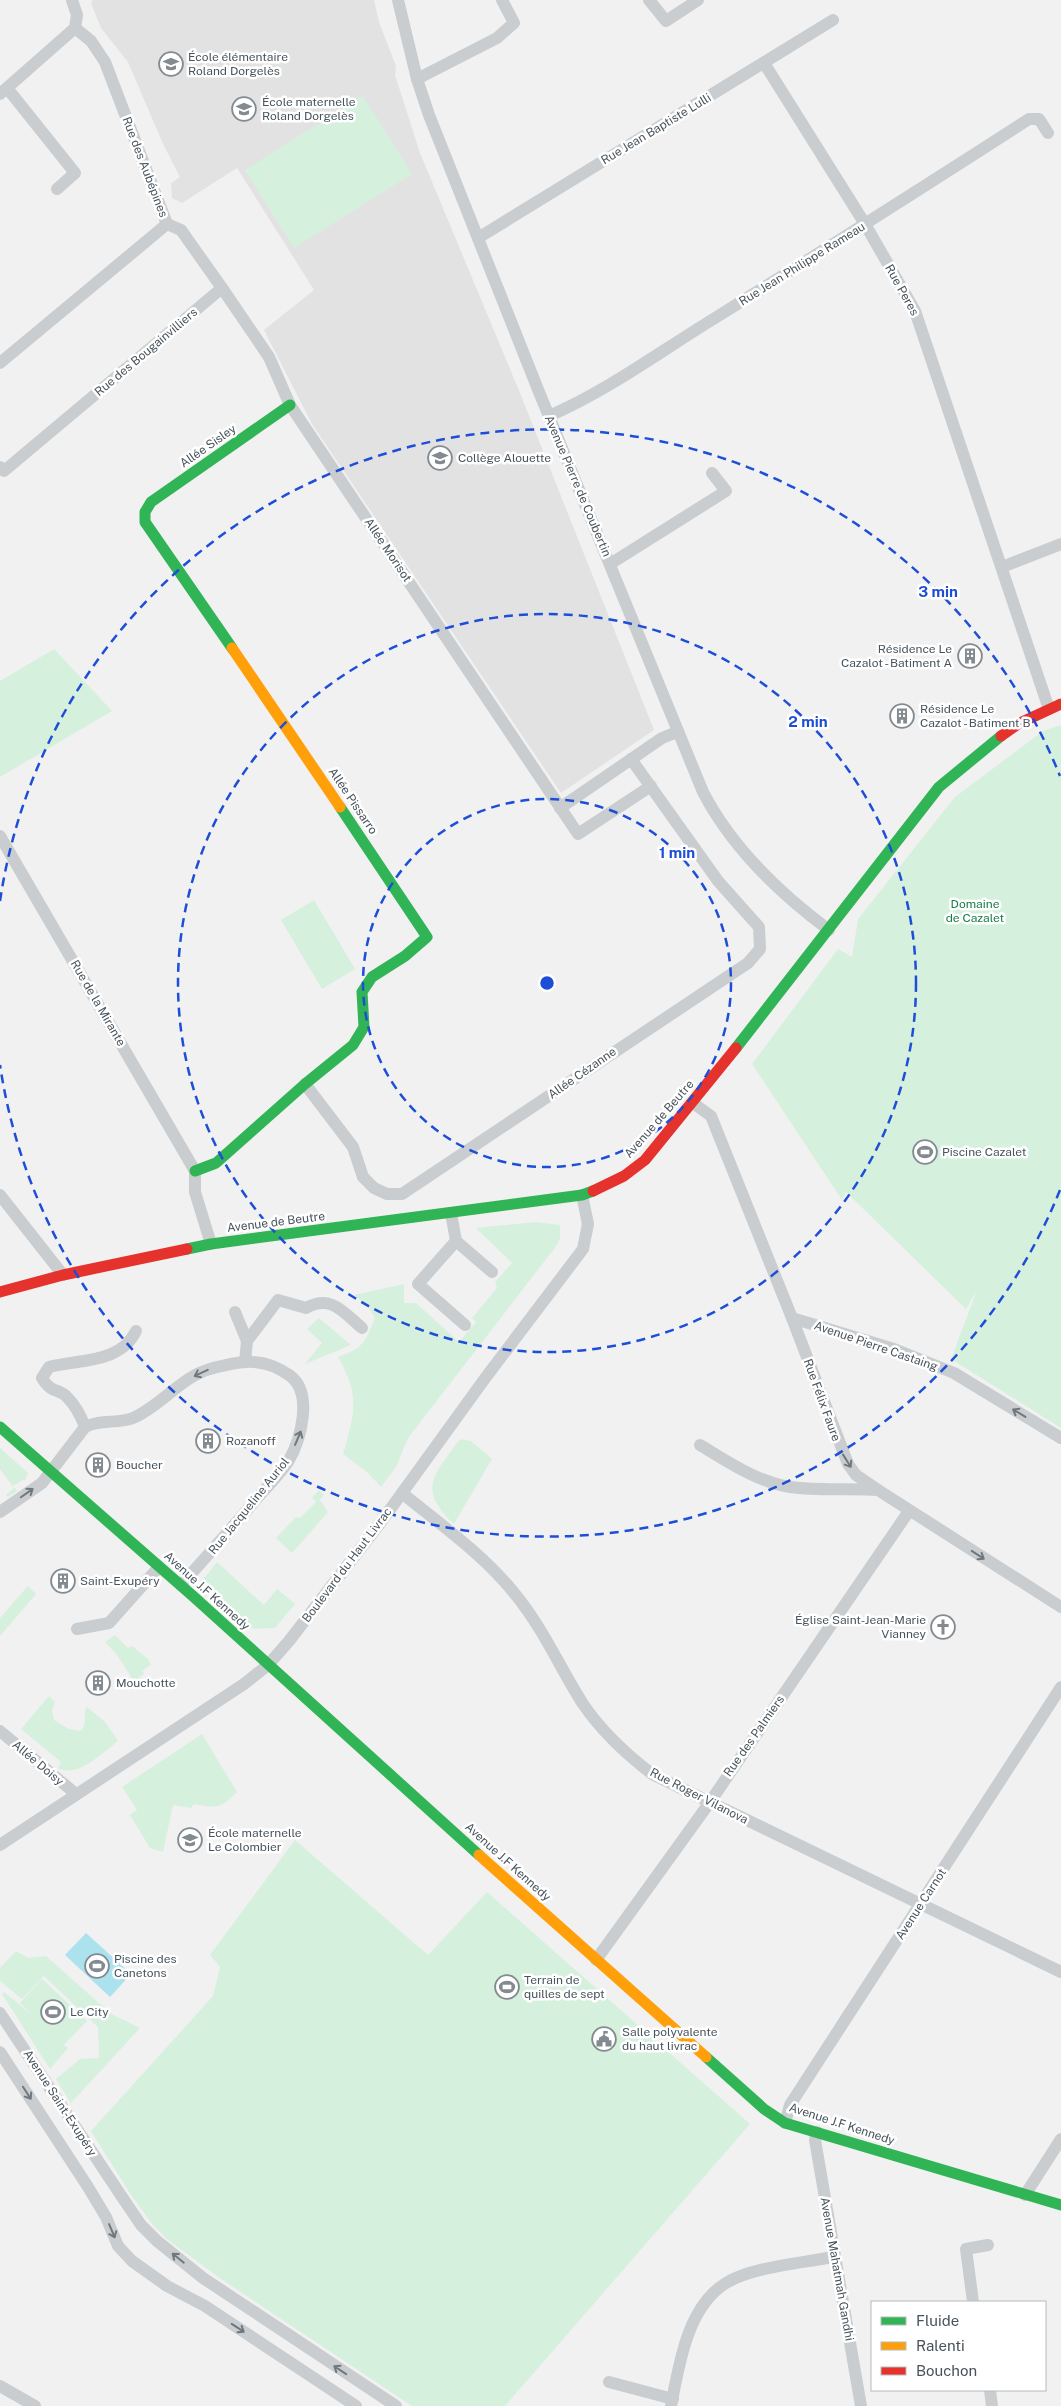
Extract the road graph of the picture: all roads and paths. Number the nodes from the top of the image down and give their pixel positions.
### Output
1 (72, 0) edge
2 (398, 0) edge
3 (502, 0) edge
4 (649, 0) edge
5 (698, 0) edge
6 (833, 20) dead end
7 (75, 28) junction
8 (764, 64) junction
9 (417, 79) junction
10 (4, 91) edge
11 (1048, 133) dead end
12 (57, 188) dead end
13 (167, 224) junction
14 (865, 224) junction
15 (478, 238) junction
16 (222, 288) junction
17 (0, 363) edge
18 (290, 405) junction
19 (549, 416) junction
20 (2, 469) edge
21 (712, 473) dead end
22 (145, 512) joint
23 (1061, 544) edge
24 (610, 564) junction
25 (1002, 567) junction
26 (1061, 704) edge
27 (1048, 708) junction
28 (677, 732) junction
29 (631, 759) junction
30 (651, 786) junction
31 (560, 808) junction
32 (0, 836) edge
33 (829, 930) junction
34 (305, 1084) junction
35 (693, 1103) junction
36 (196, 1170) junction
37 (0, 1194) edge
38 (582, 1195) junction
39 (451, 1213) junction
40 (456, 1240) junction
41 (211, 1244) junction
42 (492, 1272) dead end
43 (63, 1275) junction
44 (0, 1292) edge
45 (235, 1312) dead end
46 (792, 1318) junction
47 (465, 1325) dead end
48 (362, 1328) dead end
49 (136, 1331) dead end
50 (247, 1341) junction
51 (245, 1362) junction
52 (0, 1427) edge
53 (85, 1427) junction
54 (1061, 1438) edge
55 (700, 1445) dead end
56 (50, 1471) junction
57 (878, 1490) junction
58 (402, 1493) junction
59 (909, 1511) junction
60 (0, 1512) edge
61 (159, 1567) junction
62 (181, 1585) junction
63 (1061, 1607) edge
64 (77, 1629) dead end
65 (268, 1665) junction
66 (1061, 1687) edge
67 (0, 1731) edge
68 (76, 1794) junction
69 (710, 1802) junction
70 (0, 1845) edge
71 (920, 1905) junction
72 (596, 1960) junction
73 (1061, 1972) edge
74 (0, 2012) edge
75 (0, 2052) edge
76 (785, 2123) junction
77 (817, 2132) junction
78 (1061, 2139) edge
79 (120, 2194) junction
80 (1025, 2195) junction
81 (1061, 2205) edge
82 (100, 2206) junction
83 (988, 2245) dead end
84 (834, 2256) junction
85 (203, 2278) junction
86 (190, 2298) junction
87 (974, 2301) edge
88 (609, 2382) dead end
89 (361, 2384) junction
90 (0, 2386) edge
91 (990, 2391) edge
92 (672, 2403) edge
93 (352, 2405) edge
94 (34, 2406) edge
95 (396, 2406) edge
96 (861, 2406) edge
97 (992, 2406) edge

1 - 7 street
2 - 9 street, Avenue Pierre de Coubertin
3 - 9 street
4 - 5 street
6 - 8 street, Rue Jean Baptiste Lulli
7 - 10 street
7 - 13 street, Rue des Aubépines
8 - 14 street, Rue Peres
8 - 15 street, Rue Jean Baptiste Lulli
9 - 15 street, Avenue Pierre de Coubertin
10 - 12 street
11 - 14 street, Rue Jean Philippe Rameau
13 - 16 street
13 - 17 street, Rue des Aubépines
14 - 19 street, Rue Jean Philippe Rameau
14 - 25 street, Rue Peres
15 - 19 street, Avenue Pierre de Coubertin
16 - 18 street, Allée Morisot
16 - 20 street, Rue des Bougainvilliers
18 - 22 street, Allée Sisley
18 - 31 street, Allée Morisot
19 - 24 street, Avenue Pierre de Coubertin
21 - 24 street
22 - 34 street, Allée Pissarro
23 - 25 street
24 - 28 street, Avenue Pierre de Coubertin
25 - 27 street, Rue Peres
26 - 27 street, Avenue de Beutre
27 - 33 street, Avenue de Beutre
28 - 29 street
28 - 33 street, Avenue Pierre de Coubertin
29 - 30 street
29 - 31 street
30 - 31 street, Allée Morisot
30 - 34 street, Allée Cézanne
32 - 36 street, Rue de la Mirante
33 - 35 street, Avenue de Beutre
34 - 36 street
35 - 38 street, Avenue de Beutre
35 - 46 street, Rue Félix Faure
36 - 41 street
37 - 43 street
38 - 39 street, Avenue de Beutre
38 - 58 street, Boulevard du Haut Livrac
39 - 40 street
39 - 41 street, Avenue de Beutre
40 - 42 street
40 - 47 street
41 - 43 street, Avenue de Beutre
43 - 44 street, Avenue de Beutre
45 - 50 street
54 -> 46 street, Avenue Pierre Castaing
46 -> 57 street, Rue Félix Faure
48 - 50 street
49 - 53 street
50 - 51 street
51 -> 53 street, Rue Jacqueline Auriol
62 -> 51 street, Rue Jacqueline Auriol
52 - 56 street, Avenue J.F Kennedy
53 - 56 street
55 - 57 street
60 -> 56 street
56 - 61 street, Avenue J.F Kennedy
57 - 59 street, Rue Félix Faure
58 - 65 street, Boulevard du Haut Livrac
58 - 69 street, Rue Roger Vilanova
59 -> 63 street, Rue Félix Faure
59 - 69 street, Rue des Palmiers
61 - 62 street, Avenue J.F Kennedy
61 - 64 street
62 - 65 street, Avenue J.F Kennedy
65 - 68 street, Boulevard du Haut Livrac
65 - 72 street, Avenue J.F Kennedy
66 - 71 street, Avenue Carnot
67 - 68 street, Allée Doisy
68 - 70 street, Boulevard du Haut Livrac
69 - 71 street, Rue Roger Vilanova
69 - 72 street, Rue des Palmiers
71 - 73 street, Rue Roger Vilanova
71 - 76 street, Avenue Carnot
72 - 76 street, Avenue J.F Kennedy
74 - 79 street, Avenue Saint-Exupéry
75 -> 82 street, Avenue Saint-Exupéry
76 - 77 street, Avenue J.F Kennedy
77 - 80 street, Avenue J.F Kennedy
77 - 84 street, Avenue Mahatmah Gandhi
78 - 80 street
79 - 82 street
85 -> 79 street, Avenue Saint-Exupéry
80 - 81 street, Avenue J.F Kennedy
82 -> 86 street, Avenue Saint-Exupéry
83 - 87 street
84 - 92 street
84 - 96 street, Avenue Mahatmah Gandhi
85 - 86 street
89 -> 85 street, Avenue Saint-Exupéry
86 -> 93 street, Avenue Saint-Exupéry
88 - 92 street
89 - 93 street, Avenue Saint-Exupéry
89 - 95 street, Avenue Saint-Exupéry
90 - 94 street
91 - 97 street

